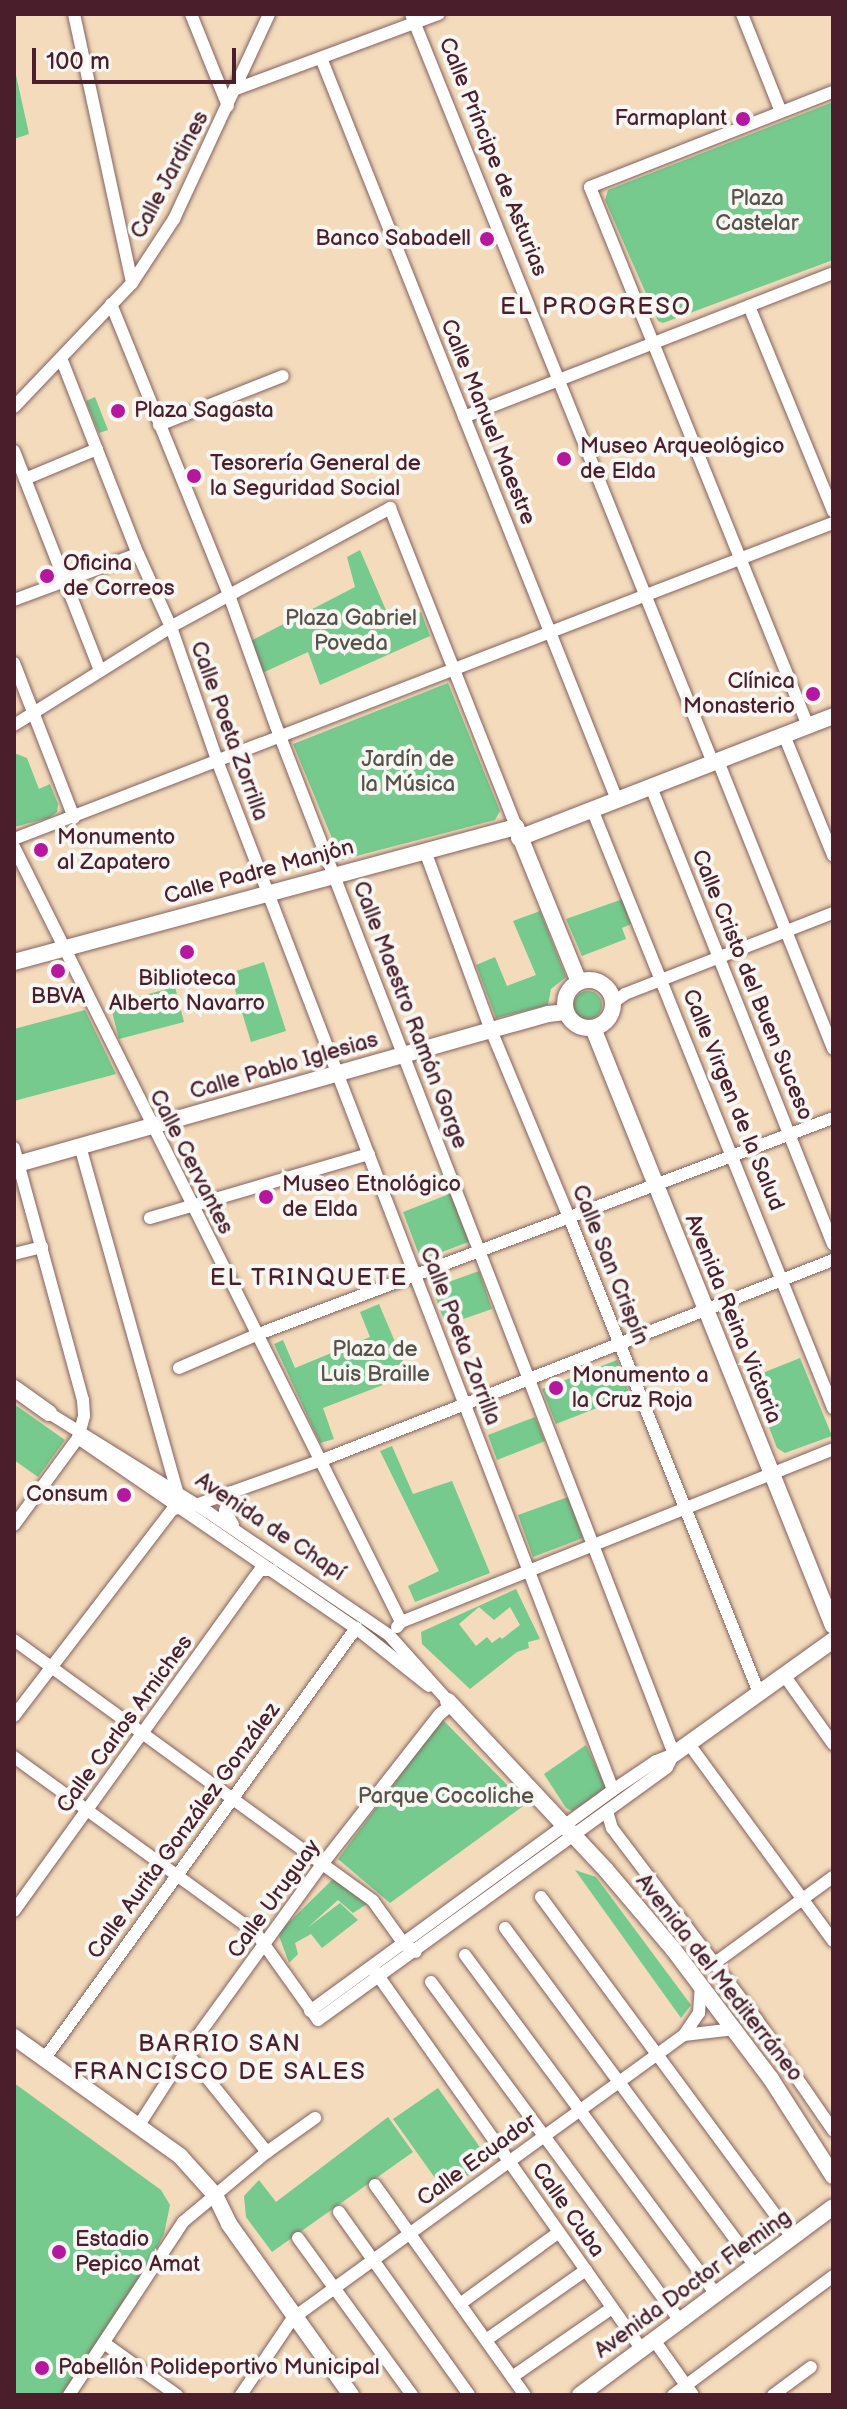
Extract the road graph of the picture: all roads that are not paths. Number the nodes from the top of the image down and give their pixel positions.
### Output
1 (74, 14) edge
2 (191, 14) edge
3 (269, 14) edge
4 (439, 14) edge
5 (742, 14) edge
6 (414, 18) edge
7 (321, 58) junction
8 (246, 66) junction
9 (270, 78) junction
10 (236, 89) junction
11 (833, 92) edge
12 (228, 106) junction
13 (781, 112) junction
14 (833, 273) edge
15 (132, 283) junction
16 (111, 304) junction
17 (749, 306) junction
18 (653, 343) junction
19 (61, 358) junction
20 (283, 376) dead end
21 (560, 379) junction
22 (14, 407) edge
23 (464, 417) junction
24 (159, 425) junction
25 (97, 449) junction
26 (14, 451) edge
27 (25, 479) junction
28 (833, 511) edge
29 (833, 523) edge
30 (138, 554) junction
31 (741, 559) junction
32 (65, 581) junction
33 (229, 595) junction
34 (646, 595) junction
35 (14, 600) edge
36 (171, 627) junction
37 (551, 633) junction
38 (14, 663) edge
39 (454, 670) junction
40 (100, 671) junction
41 (34, 712) junction
42 (833, 716) edge
43 (14, 725) edge
44 (808, 726) junction
45 (784, 735) junction
46 (280, 738) junction
47 (716, 762) junction
48 (218, 763) junction
49 (651, 787) junction
50 (617, 800) junction
51 (592, 809) junction
52 (74, 818) junction
53 (518, 832) junction
54 (14, 839) edge
55 (14, 847) edge
56 (425, 851) junction
57 (833, 855) edge
58 (334, 874) junction
59 (269, 892) junction
60 (833, 913) edge
61 (785, 933) junction
62 (67, 948) junction
63 (719, 957) junction
64 (14, 962) edge
65 (662, 980) junction
66 (579, 982) junction
67 (614, 1002) junction
68 (566, 1012) junction
69 (593, 1028) junction
70 (491, 1030) junction
71 (833, 1049) edge
72 (404, 1056) junction
73 (337, 1074) junction
74 (833, 1118) edge
75 (151, 1126) junction
76 (791, 1134) junction
77 (80, 1146) junction
78 (369, 1154) junction
79 (734, 1155) junction
80 (16, 1159) edge
81 (655, 1186) junction
82 (191, 1207) junction
83 (569, 1217) junction
84 (150, 1218) dead end
85 (833, 1244) edge
86 (42, 1247) junction
87 (480, 1250) junction
88 (14, 1254) edge
89 (833, 1260) edge
90 (416, 1274) junction
91 (784, 1279) junction
92 (706, 1309) junction
93 (256, 1335) junction
94 (620, 1343) junction
95 (179, 1368) dead end
96 (529, 1379) junction
97 (14, 1388) edge
98 (466, 1403) junction
99 (833, 1408) edge
100 (49, 1413) joint
101 (80, 1434) junction
102 (833, 1449) edge
103 (321, 1459) junction
104 (773, 1474) junction
105 (177, 1492) junction
106 (231, 1492) junction
107 (196, 1505) junction
108 (178, 1507) junction
109 (687, 1507) junction
110 (14, 1525) edge
111 (240, 1533) junction
112 (593, 1545) junction
113 (272, 1570) junction
114 (528, 1571) junction
115 (401, 1622) junction
116 (833, 1626) edge
117 (356, 1628) junction
118 (389, 1635) junction
119 (14, 1640) edge
120 (833, 1640) edge
121 (50, 1668) junction
122 (784, 1675) junction
123 (759, 1693) junction
124 (449, 1703) junction
125 (14, 1716) edge
126 (143, 1734) junction
127 (689, 1744) junction
128 (833, 1744) edge
129 (674, 1754) junction
130 (14, 1757) edge
131 (613, 1790) junction
132 (231, 1799) junction
133 (87, 1811) junction
134 (607, 1811) junction
135 (569, 1831) junction
136 (323, 1863) junction
137 (176, 1875) junction
138 (833, 1877) edge
139 (541, 1897) dead end
140 (802, 1899) junction
141 (14, 1911) edge
142 (505, 1928) dead end
143 (833, 1941) edge
144 (404, 1944) junction
145 (265, 1948) junction
146 (416, 1952) junction
147 (465, 1955) dead end
148 (711, 1962) junction
149 (376, 1972) junction
150 (431, 1982) dead end
151 (701, 1987) junction
152 (735, 2029) junction
153 (684, 2035) junction
154 (14, 2037) edge
155 (186, 2052) junction
156 (657, 2055) junction
157 (45, 2058) junction
158 (619, 2082) junction
159 (580, 2110) junction
160 (315, 2118) dead end
161 (139, 2125) junction
162 (805, 2127) junction
163 (833, 2130) edge
164 (545, 2136) junction
165 (267, 2152) junction
166 (833, 2156) edge
167 (509, 2162) junction
168 (833, 2176) edge
169 (375, 2185) dead end
170 (215, 2195) junction
171 (833, 2207) edge
172 (339, 2212) dead end
173 (833, 2219) edge
174 (812, 2223) junction
175 (559, 2232) junction
176 (410, 2233) junction
177 (298, 2238) dead end
178 (792, 2238) junction
179 (374, 2260) junction
180 (755, 2266) junction
181 (586, 2270) junction
182 (833, 2276) edge
183 (333, 2289) junction
184 (716, 2294) junction
185 (460, 2304) junction
186 (612, 2308) junction
187 (293, 2318) junction
188 (680, 2321) junction
189 (486, 2340) junction
190 (104, 2343) junction
191 (648, 2345) junction
192 (811, 2367) dead end
193 (512, 2377) junction
194 (689, 2390) edge
195 (69, 2395) edge
196 (177, 2395) edge
197 (241, 2395) edge
198 (351, 2395) edge
199 (412, 2395) edge
200 (469, 2395) edge
201 (525, 2395) edge
202 (580, 2395) edge
203 (673, 2395) edge
204 (773, 2395) edge

1 - 15 street
2 - 12 street
3 - 8 street, Calle Jardines
4 - 6 street
5 - 13 street
6 - 7 street
6 - 21 street, Calle Príncipe de Asturias
7 - 9 street
7 - 23 street, Calle Manuel Maestre
8 - 9 street
8 - 10 street, Calle Jardines
9 - 10 street
10 - 12 street, Calle Jardines
11 - 13 street
12 - 15 street, Calle Jardines
13 - 18 street
14 - 17 street
15 - 16 street, Calle Jardines
16 - 19 street, Calle Jardines
16 - 24 street
17 - 18 street
17 - 28 street
18 - 21 street
18 - 31 street
19 - 22 street, Calle Jardines
19 - 25 street
20 - 24 street
21 - 23 street
21 - 34 street, Calle Príncipe de Asturias
23 - 37 street, Calle Manuel Maestre
24 - 33 street, Calle Maestro Ramón Gorge
25 - 27 street
25 - 30 street, Calle Poeta Zorrilla
26 - 27 street
27 - 32 street
29 - 31 street
30 - 32 street
30 - 36 street, Calle Poeta Zorrilla
31 - 34 street
31 - 44 street
32 - 35 street
32 - 40 street
33 - 36 street
33 - 39 street
33 - 46 street, Calle Maestro Ramón Gorge
34 - 37 street
34 - 47 street, Calle Príncipe de Asturias
36 - 40 street
36 - 48 street, Calle Poeta Zorrilla
37 - 39 street
37 - 50 street, Calle Manuel Maestre
38 - 41 street
39 - 46 street
39 - 53 street
40 - 41 street
41 - 43 street
41 - 52 street
42 - 44 street, Calle Padre Manjón
44 - 45 street, Calle Padre Manjón
45 - 47 street, Calle Padre Manjón
45 - 57 street
46 - 48 street
46 - 58 street, Calle Maestro Ramón Gorge
47 - 49 street, Calle Padre Manjón
47 - 61 street, Calle Príncipe de Asturias
48 - 52 street
48 - 59 street, Calle Poeta Zorrilla
49 - 50 street, Calle Padre Manjón
49 - 63 street, Calle Cristo del Buen Suceso
50 - 51 street, Calle Padre Manjón
51 - 53 street, Calle Padre Manjón
51 - 65 street, Calle Virgen de la Salud
52 - 54 street
53 - 56 street, Calle Padre Manjón
53 - 66 street
55 - 62 street, Calle Cervantes
56 - 58 street, Calle Padre Manjón
56 - 70 street, Calle San Crispín
58 - 59 street, Calle Padre Manjón
58 - 72 street, Calle Maestro Ramón Gorge
59 - 62 street, Calle Padre Manjón
59 - 73 street, Calle Poeta Zorrilla
60 - 61 street
61 - 63 street
61 - 71 street, Calle Príncipe de Asturias
62 - 64 street, Calle Padre Manjón
62 - 75 street, Calle Cervantes
63 - 65 street
63 - 76 street, Calle Cristo del Buen Suceso
65 - 67 street
65 - 79 street, Calle Virgen de la Salud
66 - 67 street
66 - 68 street
67 - 69 street
68 - 69 street
68 - 70 street, Calle Pablo Iglesias
69 - 81 street, Avenida Reina Victoria
70 - 72 street, Calle Pablo Iglesias
70 - 83 street, Calle San Crispín
72 - 73 street, Calle Pablo Iglesias
72 - 87 street, Calle Maestro Ramón Gorge
73 - 75 street, Calle Pablo Iglesias
73 - 78 street, Calle Poeta Zorrilla
74 - 76 street
75 - 77 street, Calle Pablo Iglesias
75 - 82 street, Calle Cervantes
76 - 79 street
76 - 85 street, Calle Cristo del Buen Suceso
77 - 80 street, Calle Pablo Iglesias
77 - 105 street
78 - 82 street
78 - 90 street, Calle Poeta Zorrilla
79 - 81 street
79 - 91 street, Calle Virgen de la Salud
80 - 86 street
81 - 83 street
81 - 92 street, Avenida Reina Victoria
82 - 84 street
82 - 93 street, Calle Cervantes
83 - 87 street
83 - 94 street, Calle San Crispín
86 - 88 street
86 - 101 street
87 - 90 street
87 - 96 street, Calle Maestro Ramón Gorge
89 - 91 street
90 - 93 street
90 - 98 street, Calle Poeta Zorrilla
91 - 92 street
91 - 99 street, Calle Virgen de la Salud
92 - 94 street
92 - 104 street, Avenida Reina Victoria
93 - 95 street
93 - 103 street, Calle Cervantes
94 - 96 street
94 - 109 street, Calle San Crispín
96 - 98 street
96 - 112 street, Calle Maestro Ramón Gorge
97 - 100 street, Avenida de Chapí
98 - 103 street
98 - 114 street, Calle Poeta Zorrilla
100 - 101 street, Avenida de Chapí
101 - 105 street, Avenida de Chapí
101 - 108 street, Avenida de Chapí
101 - 110 street
102 - 104 street
103 - 106 street
103 - 115 street, Calle Cervantes
104 - 109 street
104 - 116 street, Avenida Reina Victoria
105 - 107 street, Avenida de Chapí
106 - 107 street
106 - 111 street
107 - 108 street
107 - 111 street, Avenida de Chapí
108 - 113 street, Avenida de Chapí
108 - 121 street
109 - 112 street
109 - 123 street, Calle San Crispín
111 - 118 street, Avenida de Chapí
112 - 114 street
112 - 129 street, Calle Maestro Ramón Gorge
113 - 117 street, Avenida de Chapí
113 - 126 street, Calle Carlos Arniches
114 - 115 street
114 - 131 street, Calle Poeta Zorrilla
115 - 118 street
117 - 124 street, Avenida de Chapí
117 - 132 street, Calle Aurita González González
118 - 124 street, Avenida de Chapí
119 - 121 street
120 - 122 street
121 - 125 street
121 - 126 street
122 - 123 street
122 - 128 street
123 - 127 street
124 - 135 street, Avenida de Chapí
124 - 136 street, Calle Uruguay
126 - 132 street
126 - 133 street, Calle Carlos Arniches
127 - 129 street
127 - 140 street
129 - 131 street
129 - 134 street
130 - 133 street
131 - 135 street
132 - 136 street
132 - 137 street, Calle Aurita González González
133 - 137 street
133 - 141 street, Calle Carlos Arniches
134 - 135 street
134 - 148 street
135 - 144 street
135 - 146 street
135 - 151 street, Avenida del Mediterráneo
136 - 144 street
136 - 145 street, Calle Uruguay
137 - 145 street
137 - 157 street, Calle Aurita González González
138 - 140 street
139 - 156 street
140 - 143 street
140 - 148 street
142 - 158 street
144 - 146 street
144 - 149 street
145 - 149 street
145 - 155 street, Calle Uruguay
146 - 149 street
147 - 159 street
148 - 163 street
149 - 167 street, Calle Cuba
150 - 164 street
151 - 152 street, Avenida del Mediterráneo
151 - 153 street, Calle Ecuador
152 - 153 street, Calle Ecuador
152 - 162 street, Avenida del Mediterráneo
153 - 156 street, Calle Ecuador
154 - 157 street
155 - 161 street, Calle Uruguay
155 - 165 street
156 - 158 street, Calle Ecuador
156 - 178 street
157 - 161 street
158 - 159 street, Calle Ecuador
158 - 180 street
159 - 164 street, Calle Ecuador
159 - 184 street
160 - 165 street
161 - 170 street
162 - 166 street, Avenida del Mediterráneo
162 - 168 street, Avenida del Mediterráneo
164 - 167 street, Calle Ecuador
164 - 188 street
165 - 170 street
167 - 175 street, Calle Cuba
167 - 176 street, Calle Ecuador
169 - 176 street
170 - 187 street
170 - 190 street
171 - 174 street, Avenida Doctor Fleming
172 - 179 street
173 - 174 street
174 - 178 street, Avenida Doctor Fleming
175 - 181 street, Calle Cuba
175 - 185 street
176 - 179 street, Calle Ecuador
176 - 185 street
177 - 183 street
178 - 180 street, Avenida Doctor Fleming
179 - 183 street, Calle Ecuador
179 - 200 street
180 - 184 street, Avenida Doctor Fleming
181 - 186 street, Calle Cuba
181 - 189 street
182 - 194 street
183 - 187 street, Calle Ecuador
183 - 199 street
184 - 188 street, Avenida Doctor Fleming
185 - 189 street
186 - 191 street, Calle Cuba
186 - 193 street
187 - 197 street
187 - 198 street
188 - 191 street, Avenida Doctor Fleming
189 - 193 street
190 - 195 street
190 - 196 street
191 - 194 street, Calle Cuba
191 - 202 street, Avenida Doctor Fleming
192 - 204 street
193 - 201 street
194 - 203 street

